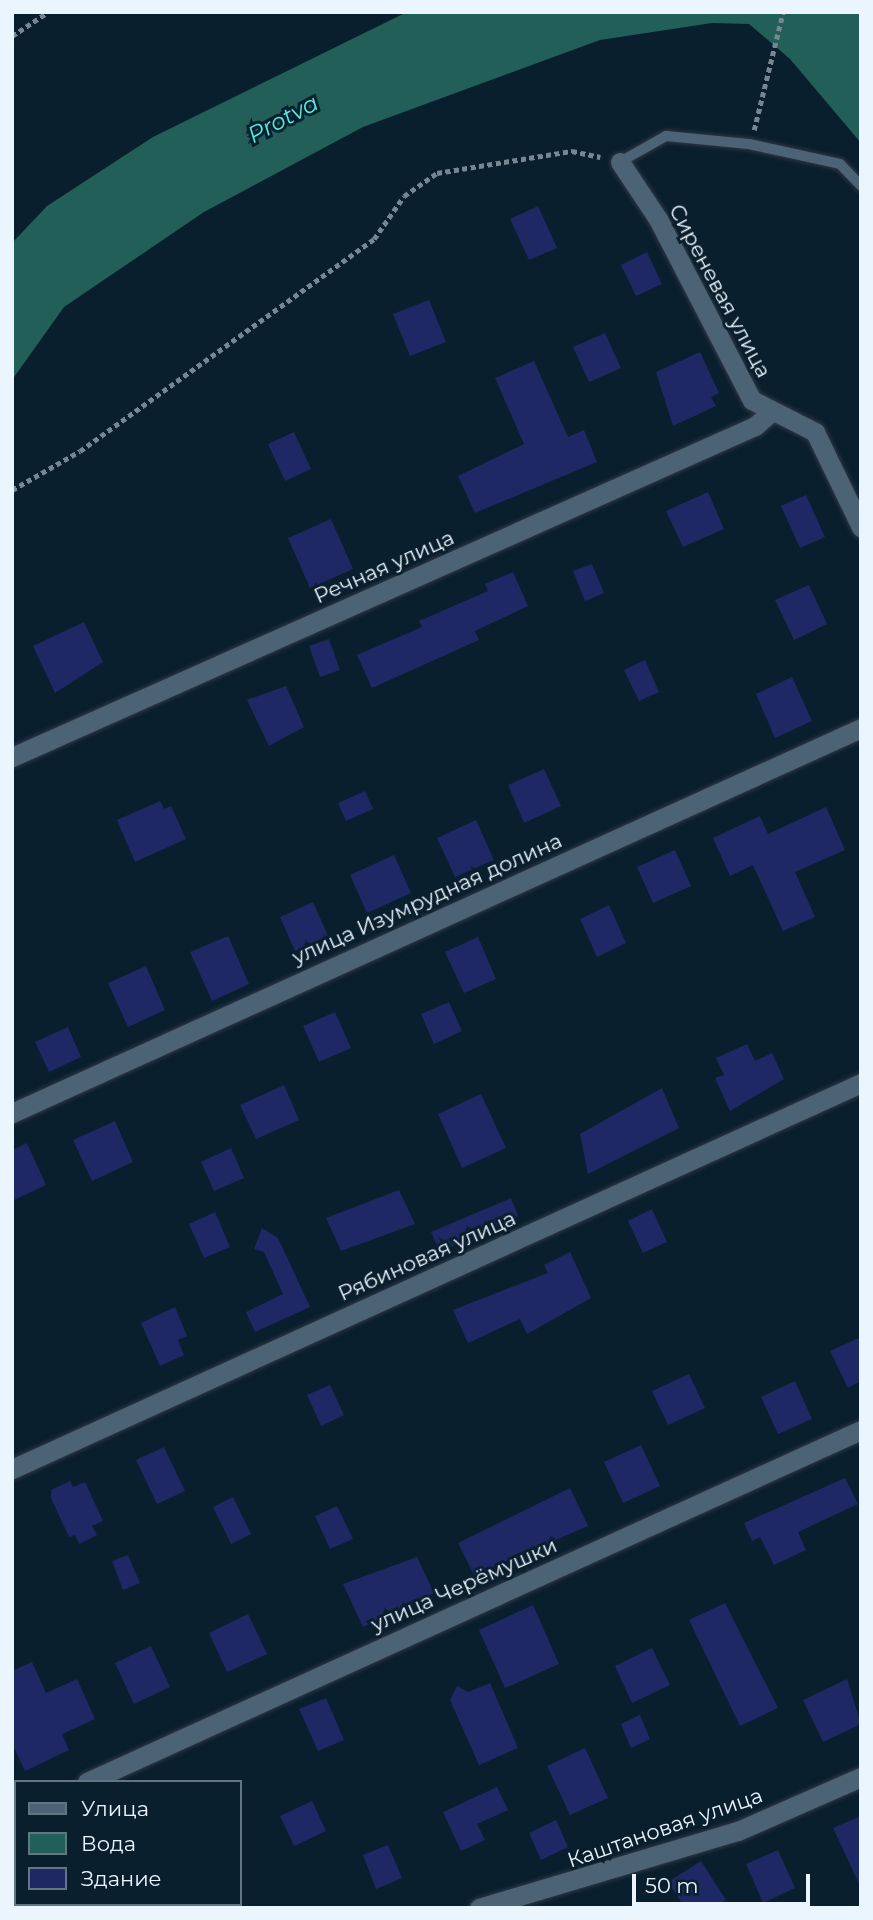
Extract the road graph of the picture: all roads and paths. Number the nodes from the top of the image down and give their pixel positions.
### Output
1 (48, 12) edge
2 (783, 12) edge
3 (12, 36) edge
4 (749, 144) junction
5 (620, 162) junction
6 (861, 186) edge
7 (770, 413) junction
8 (12, 490) edge
9 (861, 527) edge
10 (861, 728) edge
11 (12, 757) edge
12 (861, 1083) edge
13 (12, 1112) edge
14 (861, 1430) edge
15 (12, 1469) edge
16 (861, 1777) edge
17 (91, 1780) edge
18 (480, 1908) edge

1 - 3 path
2 - 4 path
4 - 5 lane
4 - 6 lane
5 - 7 street, Сиреневая улица
5 - 8 path
7 - 9 street, Сиреневая улица
7 - 11 street, Речная улица
10 - 13 street, улица Изумрудная долина
12 - 15 street, Рябиновая улица
14 - 17 street, улица Черёмушки
16 - 18 street, Каштановая улица

